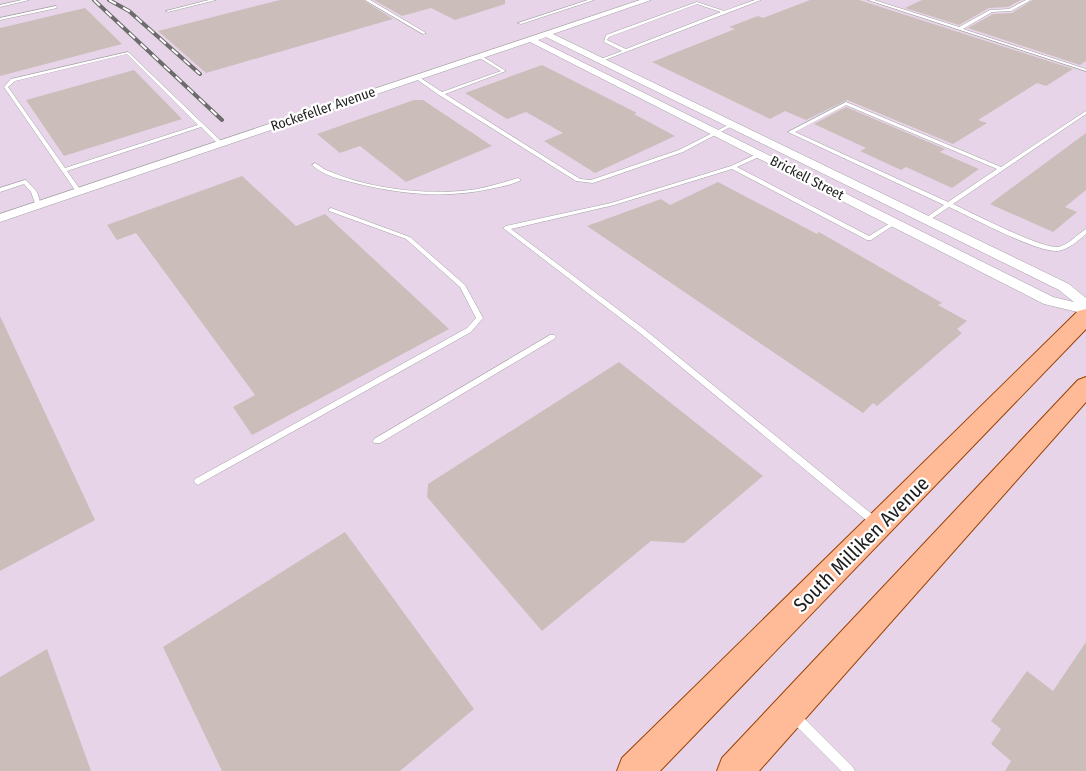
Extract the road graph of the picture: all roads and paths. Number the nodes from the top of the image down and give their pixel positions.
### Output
1 (27, 0) edge
2 (214, 0) edge
3 (367, 0) edge
4 (592, 0) edge
5 (646, 0) edge
6 (689, 0) edge
7 (706, 0) edge
8 (759, 0) edge
9 (870, 0) edge
10 (1029, 0) edge
11 (697, 3) junction
12 (0, 6) edge
13 (56, 7) dead end
14 (168, 11) dead end
15 (724, 12) junction
16 (0, 19) edge
17 (520, 23) dead end
18 (959, 29) junction
19 (424, 33) dead end
20 (546, 34) junction
21 (530, 39) junction
22 (626, 51) junction
23 (480, 56) junction
24 (600, 60) junction
25 (1086, 70) edge
26 (417, 78) junction
27 (441, 94) junction
28 (1086, 112) edge
29 (202, 125) junction
30 (732, 125) junction
31 (717, 133) junction
32 (221, 144) junction
33 (759, 154) junction
34 (315, 165) dead end
35 (733, 167) junction
36 (1001, 169) junction
37 (64, 170) junction
38 (518, 180) dead end
39 (0, 190) edge
40 (79, 192) junction
41 (949, 204) junction
42 (38, 205) junction
43 (331, 210) dead end
44 (0, 218) edge
45 (926, 219) junction
46 (894, 223) junction
47 (1086, 231) edge
48 (1086, 307) edge
49 (1086, 316) edge
50 (552, 336) dead end
51 (1086, 386) edge
52 (377, 441) dead end
53 (198, 481) dead end
54 (879, 525) junction
55 (789, 712) junction
56 (635, 771) edge
57 (735, 771) edge
58 (849, 771) edge

1 - 12 lane
2 - 14 lane
3 - 19 lane
4 - 17 lane
5 - 20 street, Rockefeller Avenue
6 - 11 lane
7 - 11 lane
8 - 15 lane
9 - 18 lane
10 - 18 lane
11 - 15 lane
11 - 22 lane
13 - 16 lane
15 - 22 lane
18 - 25 lane
20 - 21 street, Rockefeller Avenue
20 - 24 street, Brickell Street
21 - 23 street, Rockefeller Avenue
21 - 31 street, Brickell Street
22 - 24 lane
23 - 26 street, Rockefeller Avenue
23 - 27 lane
24 - 30 street, Brickell Street
26 - 27 lane
26 - 32 street, Rockefeller Avenue
27 - 31 lane
28 - 36 lane
29 - 32 lane
29 - 37 lane
29 - 37 lane
30 - 31 lane
30 - 45 street, Brickell Street
31 - 33 street, Brickell Street
32 - 40 street, Rockefeller Avenue
33 - 35 lane
33 - 46 street, Brickell Street
34 - 38 lane
35 - 46 lane
35 - 54 lane
36 - 41 lane
36 - 41 lane
37 - 40 lane
39 - 42 lane
40 - 42 street, Rockefeller Avenue
41 - 45 lane
41 - 47 lane
42 - 44 street, Rockefeller Avenue
43 - 53 lane
45 - 48 street, Brickell Street
46 - 48 street, Brickell Street
49 - 54 main road, South Milliken Avenue
50 - 52 lane
51 - 55 main road
54 - 56 main road, South Milliken Avenue
55 - 57 main road
55 - 58 lane

